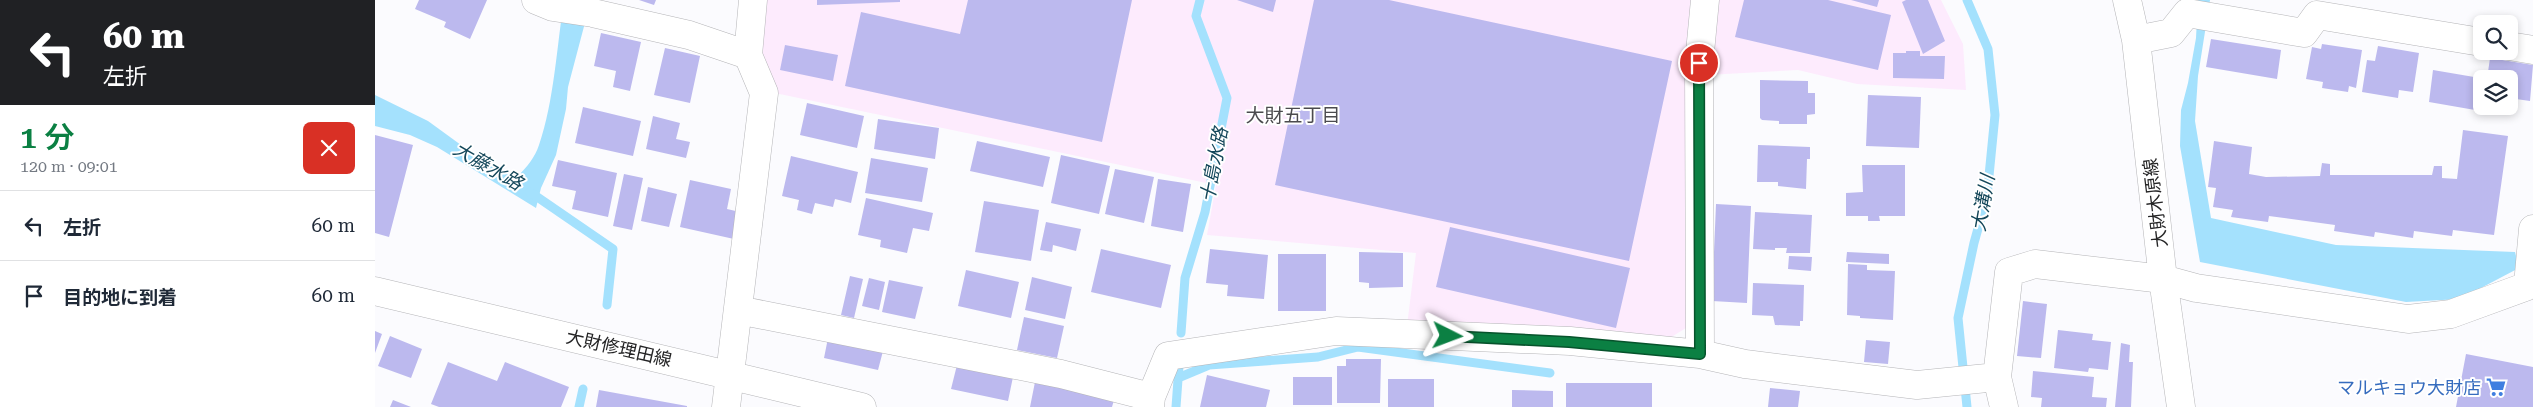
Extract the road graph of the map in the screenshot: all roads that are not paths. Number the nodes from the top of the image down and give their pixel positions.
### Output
1 (753, 0) edge
2 (1705, 0) edge
3 (2127, 0) edge
4 (544, 3) edge
5 (2136, 40) junction
6 (2473, 41) edge
7 (2518, 48) edge
8 (2533, 50) edge
9 (748, 55) junction
10 (2533, 229) edge
11 (2163, 279) junction
12 (2530, 284) edge
13 (375, 291) edge
14 (738, 310) junction
15 (1700, 354) junction
16 (730, 375) junction
17 (1997, 377) junction
18 (1922, 396) edge
19 (1151, 402) edge
20 (727, 407) edge
21 (862, 407) edge
22 (2003, 407) edge
23 (2181, 407) edge

1 - 9 street
2 - 15 street
3 - 5 street, 大財木原線
4 - 9 street
5 - 6 street
5 - 11 street, 大財木原線
7 - 8 street
9 - 14 street
10 - 12 street
11 - 12 street
11 - 17 street
11 - 23 street, 大財木原線
13 - 16 street, 大財修理田線
14 - 16 street
14 - 19 street
15 - 18 street
15 - 19 street
16 - 20 street
16 - 21 street, 大財修理田線
17 - 18 street
17 - 22 street

